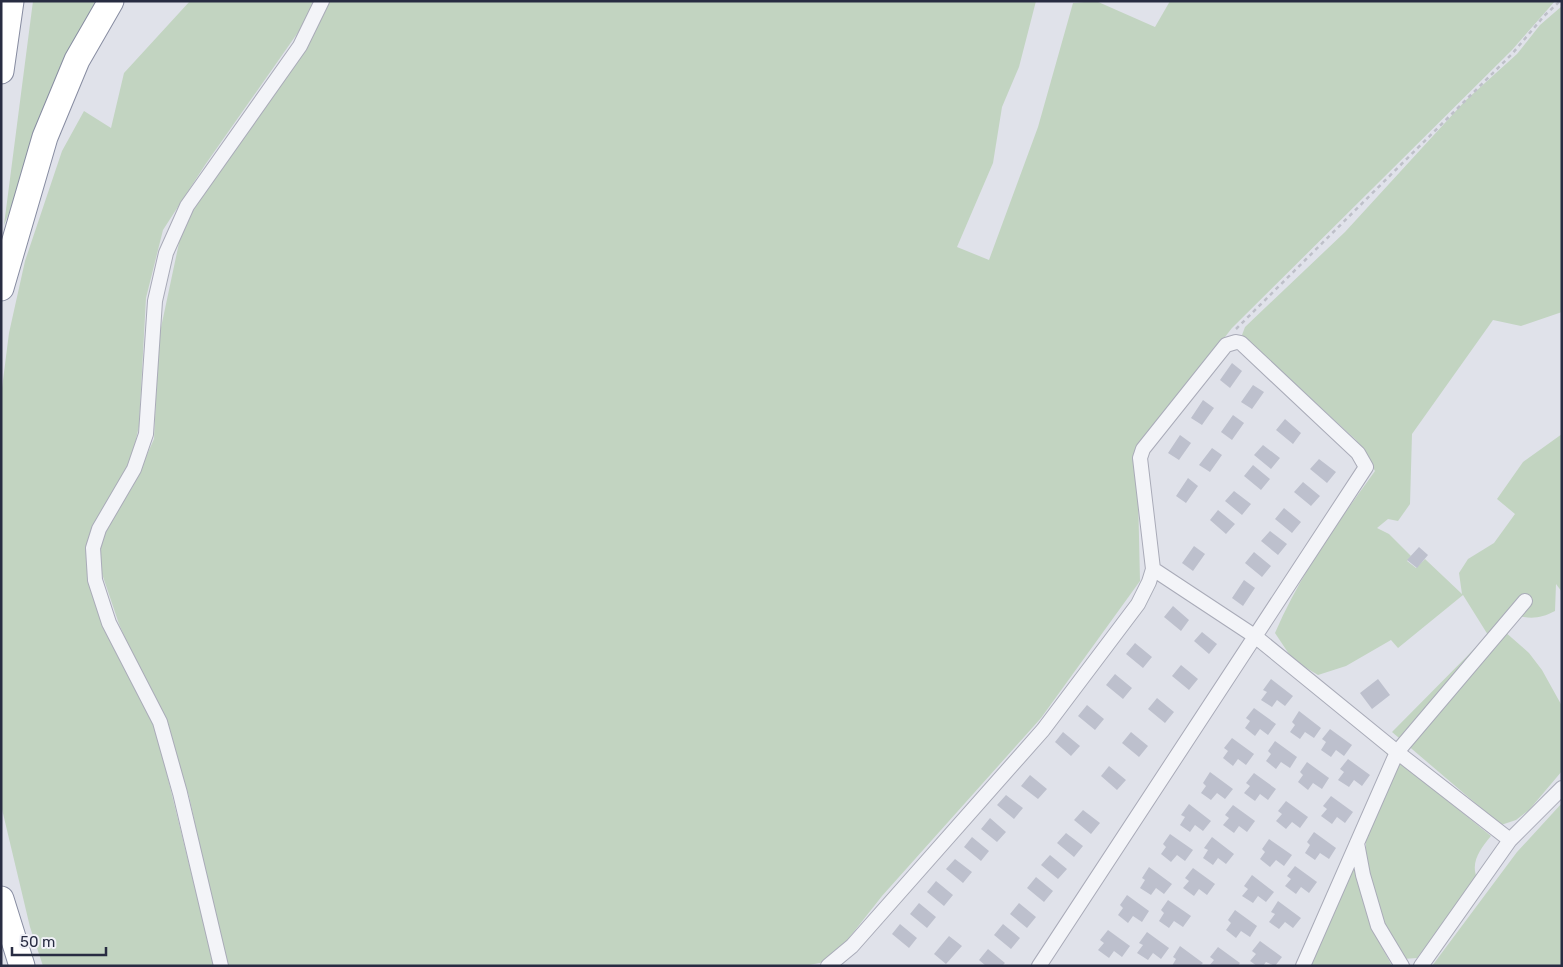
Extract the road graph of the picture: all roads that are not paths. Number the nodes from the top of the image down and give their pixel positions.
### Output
1 (11, 1) edge
2 (111, 1) edge
3 (322, 1) edge
4 (1, 71) edge
5 (1, 288) edge
6 (1153, 568) junction
7 (1524, 601) dead end
8 (1256, 637) junction
9 (1397, 752) junction
10 (1562, 788) edge
11 (1510, 840) junction
12 (1357, 842) junction
13 (1, 899) edge
14 (22, 966) edge
15 (221, 966) edge
16 (828, 966) edge
17 (1039, 966) edge
18 (1303, 966) edge
19 (1402, 966) edge
20 (1421, 966) edge

1 - 4 highway
2 - 5 highway
3 - 15 street
6 - 8 street
6 - 8 street
6 - 16 street
7 - 9 street
8 - 9 street
8 - 17 street
9 - 11 street
9 - 12 street
10 - 11 street
11 - 20 street
12 - 18 street
12 - 19 street
13 - 14 highway

